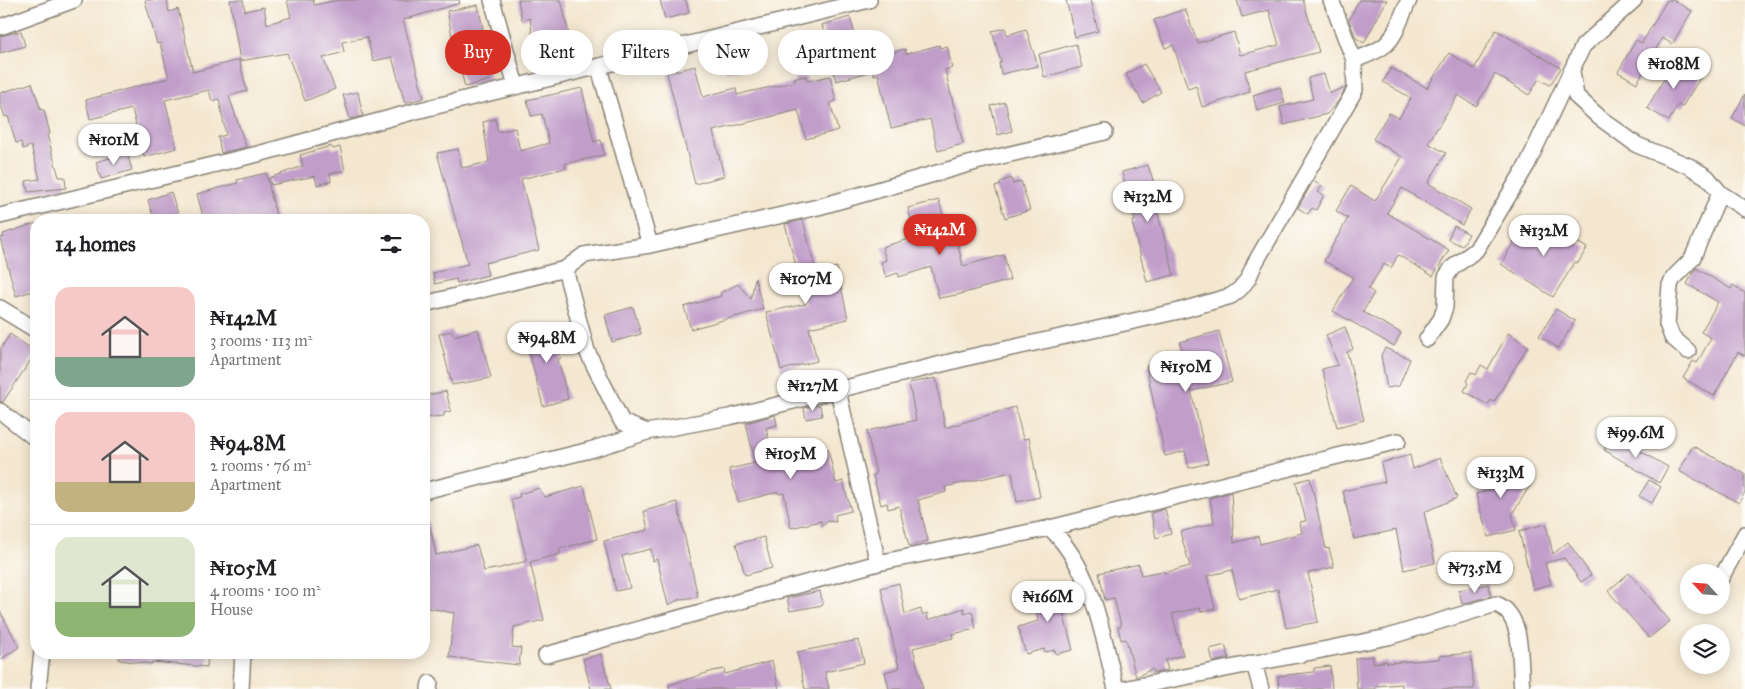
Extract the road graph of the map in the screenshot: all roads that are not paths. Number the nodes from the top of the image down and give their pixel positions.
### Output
1 (74, 0) edge
2 (492, 0) edge
3 (869, 0) edge
4 (1331, 0) edge
5 (1409, 0) edge
6 (1634, 0) edge
7 (0, 27) edge
8 (1354, 60) junction
9 (599, 68) junction
10 (1572, 72) junction
11 (516, 86) junction
12 (1105, 132) dead end
13 (1720, 194) junction
14 (1745, 209) edge
15 (0, 216) edge
16 (650, 245) junction
17 (565, 268) junction
18 (430, 302) edge
19 (0, 308) edge
20 (30, 326) edge
21 (1427, 339) dead end
22 (1688, 351) dead end
23 (838, 391) junction
24 (0, 411) edge
25 (622, 422) junction
26 (647, 432) junction
27 (30, 435) edge
28 (1398, 441) dead end
29 (610, 444) junction
30 (430, 489) edge
31 (1050, 528) junction
32 (1745, 534) edge
33 (878, 563) junction
34 (1729, 564) edge
35 (546, 655) dead end
36 (41, 659) edge
37 (243, 659) edge
38 (1254, 663) junction
39 (38, 689) edge
40 (241, 689) edge
41 (1116, 689) edge
42 (1124, 689) edge
43 (1261, 689) edge
44 (1522, 689) edge

1 - 7 street
2 - 11 street
3 - 9 street
4 - 8 street
5 - 8 street
6 - 10 street
8 - 23 street
9 - 11 street
9 - 16 street
10 - 13 street
10 - 21 street
11 - 15 street
12 - 16 street
13 - 14 street
13 - 22 street
16 - 17 street
17 - 18 street
17 - 25 street
19 - 20 street
23 - 26 street
23 - 33 street
24 - 27 street
25 - 26 street
25 - 29 street
26 - 29 street
28 - 31 street
29 - 30 street
31 - 33 street
31 - 41 street
32 - 34 street
33 - 35 street
36 - 39 street
37 - 40 street
38 - 42 street
38 - 43 street
38 - 44 street

